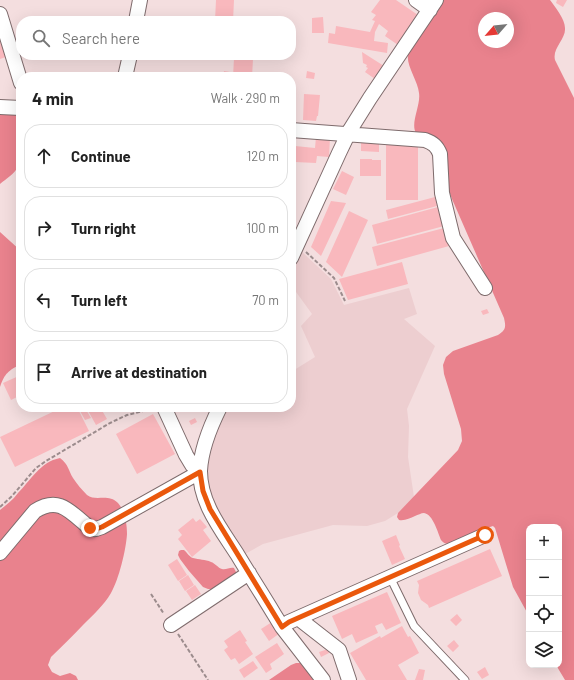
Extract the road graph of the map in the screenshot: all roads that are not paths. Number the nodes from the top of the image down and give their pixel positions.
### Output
1 (140, 0) edge
2 (416, 0) edge
3 (433, 5) edge
4 (0, 14) edge
5 (137, 16) edge
6 (129, 60) edge
7 (18, 72) edge
8 (126, 72) edge
9 (0, 107) edge
10 (16, 108) edge
11 (296, 130) edge
12 (348, 134) junction
13 (296, 246) edge
14 (485, 288) dead end
15 (166, 412) edge
16 (218, 412) edge
17 (200, 472) junction
18 (485, 535) dead end
19 (0, 553) edge
20 (248, 573) junction
21 (390, 577) junction
22 (298, 618) junction
23 (171, 625) road end
24 (282, 627) junction
25 (323, 680) edge
26 (349, 680) edge
27 (465, 680) edge

1 - 5 street
2 - 3 street
3 - 12 street
4 - 7 street
6 - 8 street
9 - 10 street
11 - 12 street
12 - 13 street
12 - 14 street
15 - 17 street
16 - 17 street
17 - 19 street
17 - 20 street
18 - 21 street
20 - 23 street
20 - 24 street
21 - 22 street
21 - 27 lane
22 - 24 street
22 - 26 street
24 - 25 street

